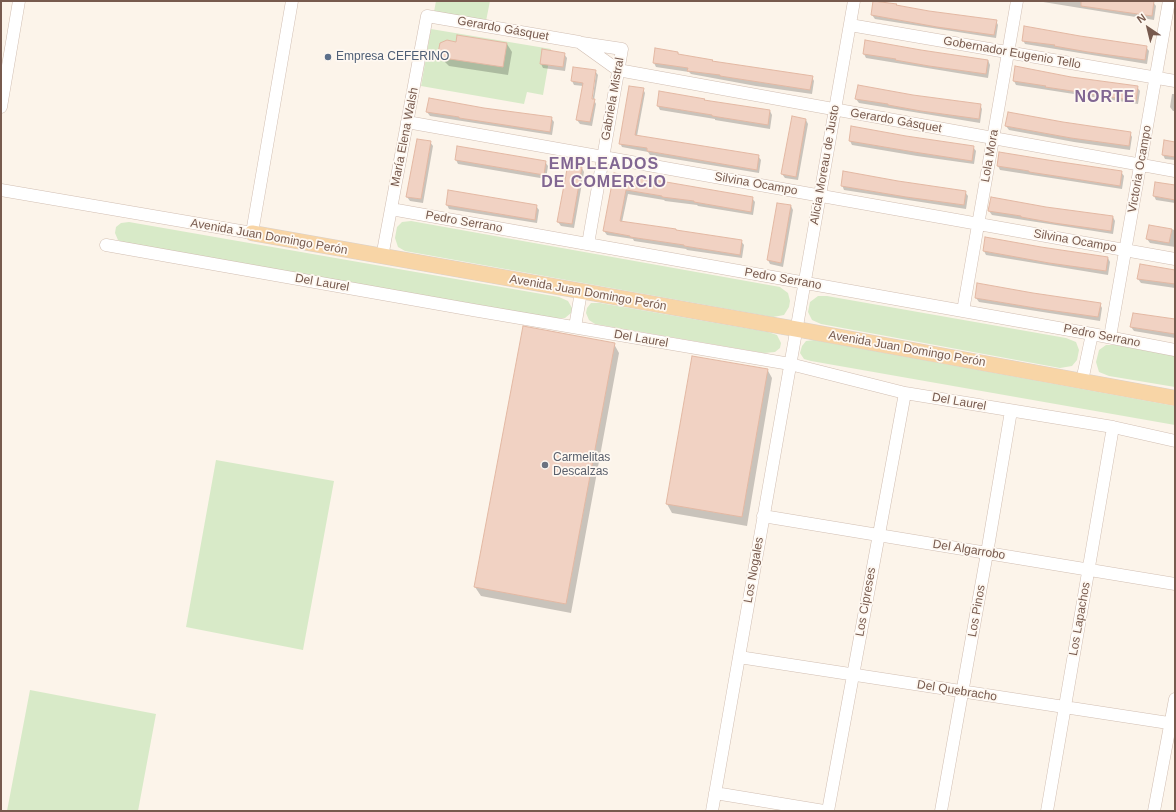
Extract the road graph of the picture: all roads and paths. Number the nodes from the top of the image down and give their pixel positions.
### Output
1 (19, 1) edge
2 (292, 1) edge
3 (854, 1) edge
4 (1017, 1) edge
5 (1169, 1) edge
6 (427, 16) joint
7 (850, 24) junction
8 (579, 42) junction
9 (622, 49) joint
10 (1008, 52) junction
11 (618, 70) junction
12 (1156, 78) junction
13 (1175, 81) edge
14 (1, 107) edge
15 (835, 110) junction
16 (407, 122) junction
17 (993, 138) junction
18 (603, 157) junction
19 (1140, 165) junction
20 (1175, 171) edge
21 (1, 190) edge
22 (820, 196) junction
23 (391, 209) junction
24 (978, 224) junction
25 (252, 233) junction
26 (588, 244) junction
27 (106, 245) dead end
28 (1126, 250) junction
29 (382, 257) junction
30 (1175, 259) edge
31 (804, 283) junction
32 (581, 292) junction
33 (963, 311) junction
34 (575, 327) junction
35 (796, 329) junction
36 (1092, 334) junction
37 (1110, 337) junction
38 (1175, 350) edge
39 (790, 364) junction
40 (1082, 381) junction
41 (904, 393) junction
42 (1175, 398) edge
43 (1011, 411) junction
44 (1113, 427) junction
45 (1175, 441) edge
46 (764, 516) junction
47 (878, 535) junction
48 (987, 553) junction
49 (1088, 570) junction
50 (1175, 584) edge
51 (739, 657) junction
52 (853, 675) junction
53 (962, 692) junction
54 (1175, 699) edge
55 (1064, 707) junction
56 (1173, 724) edge
57 (715, 793) junction
58 (712, 811) edge
59 (824, 811) edge
60 (828, 811) edge
61 (941, 811) edge
62 (1046, 811) edge
63 (1154, 811) edge

1 - 14 street
2 - 25 street
3 - 7 street, Alicia Moreau de Justo
4 - 10 street, Lola Mora
5 - 12 street, Victoria Ocampo
6 - 8 street, Gerardo Gásquet
6 - 16 street, María Elena Walsh
7 - 10 street, Gobernador Eugenio Tello
7 - 15 street, Alicia Moreau de Justo
8 - 9 street, Gerardo Gásquet
8 - 11 street, Gerardo Gásquet
9 - 11 street, Gabriela Mistral
10 - 12 street, Gobernador Eugenio Tello
10 - 17 street, Lola Mora
11 - 15 street, Gerardo Gásquet
11 - 18 street, Gabriela Mistral
12 - 13 street, Gobernador Eugenio Tello
12 - 19 street, Victoria Ocampo
15 - 17 street, Gerardo Gásquet
15 - 22 street, Alicia Moreau de Justo
16 - 18 street, Silvina Ocampo
16 - 23 street, María Elena Walsh
17 - 19 street, Gerardo Gásquet
17 - 24 street, Lola Mora
18 - 22 street, Silvina Ocampo
18 - 26 street, Gabriela Mistral
19 - 20 street, Gerardo Gásquet
19 - 28 street, Victoria Ocampo
21 - 25 street, Avenida Juan Domingo Perón
22 - 24 street, Silvina Ocampo
22 - 31 street, Alicia Moreau de Justo
23 - 26 street, Pedro Serrano
23 - 29 street, María Elena Walsh
24 - 28 street, Silvina Ocampo
24 - 33 street, Lola Mora
25 - 29 main road, Avenida Juan Domingo Perón
26 - 31 street, Pedro Serrano
27 - 34 street, Del Laurel
28 - 30 street, Silvina Ocampo
28 - 37 street, Victoria Ocampo
29 - 32 main road, Avenida Juan Domingo Perón
31 - 33 street, Pedro Serrano
31 - 35 street, Alicia Moreau de Justo
32 - 34 street
32 - 35 main road, Avenida Juan Domingo Perón
33 - 36 street, Pedro Serrano
34 - 39 street, Del Laurel
35 - 39 street, Los Nogales
35 - 40 main road, Avenida Juan Domingo Perón
36 - 37 street, Pedro Serrano
36 - 40 street
37 - 38 street, Pedro Serrano
39 - 41 street, Del Laurel
39 - 46 street, Los Nogales
40 - 42 main road, Avenida Juan Domingo Perón
41 - 43 street, Del Laurel
41 - 47 street, Los Cipreses
43 - 44 street, Del Laurel
43 - 48 street, Los Pinos
44 - 45 street, Del Laurel
44 - 49 street, Los Lapachos
46 - 47 street, Del Algarrobo
46 - 51 street, Los Nogales
47 - 48 street, Del Algarrobo
47 - 52 street, Los Cipreses
48 - 49 street, Del Algarrobo
48 - 53 street, Los Pinos
49 - 50 street, Del Algarrobo
49 - 55 street, Los Lapachos
51 - 52 street, Del Quebracho
51 - 57 street, Los Nogales
52 - 53 street, Del Quebracho
52 - 60 street, Los Cipreses
53 - 55 street, Del Quebracho
53 - 61 street, Los Pinos
54 - 56 street
55 - 56 street, Del Quebracho
55 - 62 street, Los Lapachos
56 - 63 street
57 - 58 street, Los Nogales
57 - 59 street

